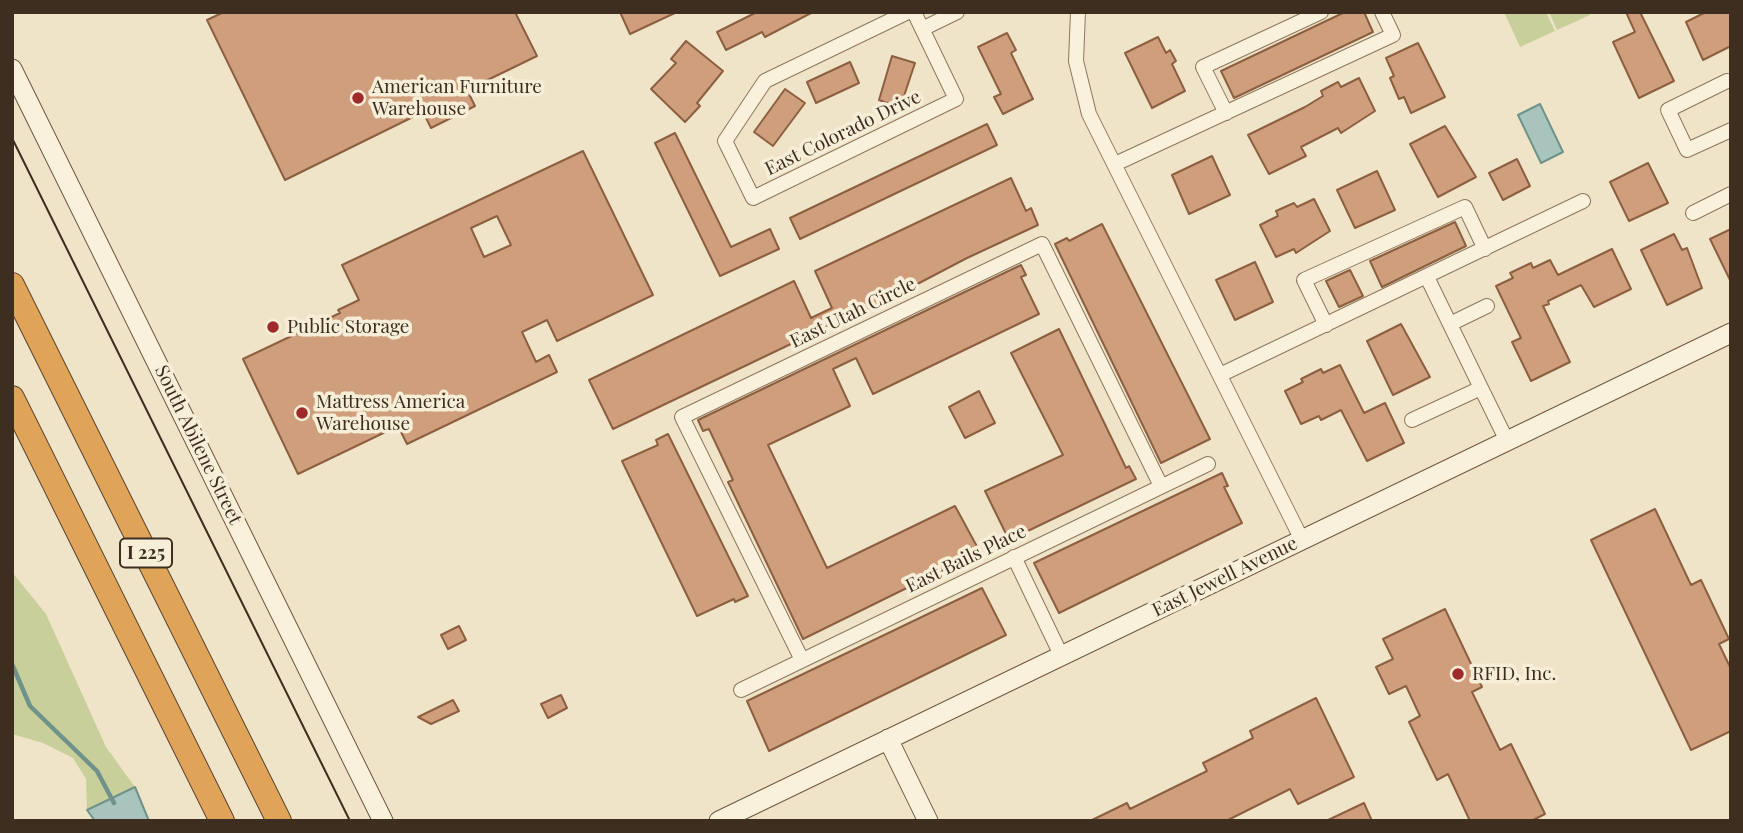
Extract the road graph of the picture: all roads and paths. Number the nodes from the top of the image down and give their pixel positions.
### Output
1 (908, 12) edge
2 (914, 12) edge
3 (957, 12) edge
4 (1077, 12) edge
5 (1382, 12) edge
6 (1311, 14) edge
7 (922, 29) junction
8 (12, 69) edge
9 (1729, 83) edge
10 (1226, 113) junction
11 (1731, 130) edge
12 (1115, 164) junction
13 (1731, 194) edge
14 (1583, 201) dead end
15 (1693, 213) dead end
16 (1485, 249) junction
17 (1427, 278) junction
18 (12, 285) edge
19 (1487, 306) dead end
20 (1450, 324) junction
21 (1326, 325) junction
22 (1731, 333) edge
23 (1220, 376) junction
24 (1481, 387) junction
25 (12, 398) edge
26 (1412, 420) dead end
27 (1507, 440) junction
28 (1208, 464) dead end
29 (1161, 486) junction
30 (1301, 540) junction
31 (1014, 557) junction
32 (1061, 655) junction
33 (802, 660) junction
34 (741, 690) dead end
35 (888, 738) junction
36 (222, 821) edge
37 (279, 821) edge
38 (383, 821) edge
39 (719, 821) edge
40 (928, 821) edge

1 - 7 street, East Colorado Drive
2 - 7 street, East Colorado Drive
3 - 7 street
4 - 12 street
5 - 10 street
6 - 10 street
8 - 38 street, South Abilene Street
9 - 11 street
10 - 12 street
12 - 23 street
13 - 15 street
14 - 16 street
16 - 17 street
16 - 21 street
17 - 20 street
17 - 21 street
18 - 37 highway, I 225
19 - 20 street
20 - 24 street
21 - 23 street
22 - 27 street, East Jewell Avenue
23 - 30 street
24 - 26 street
24 - 27 street
25 - 36 highway, I 225
27 - 30 street, East Jewell Avenue
28 - 29 street, East Bails Place
29 - 31 street, East Bails Place
29 - 33 street, East Utah Circle
30 - 32 street, East Jewell Avenue
31 - 32 street
31 - 33 street, East Bails Place
32 - 35 street, East Jewell Avenue
33 - 34 street, East Bails Place
35 - 39 street, East Jewell Avenue
35 - 40 street

